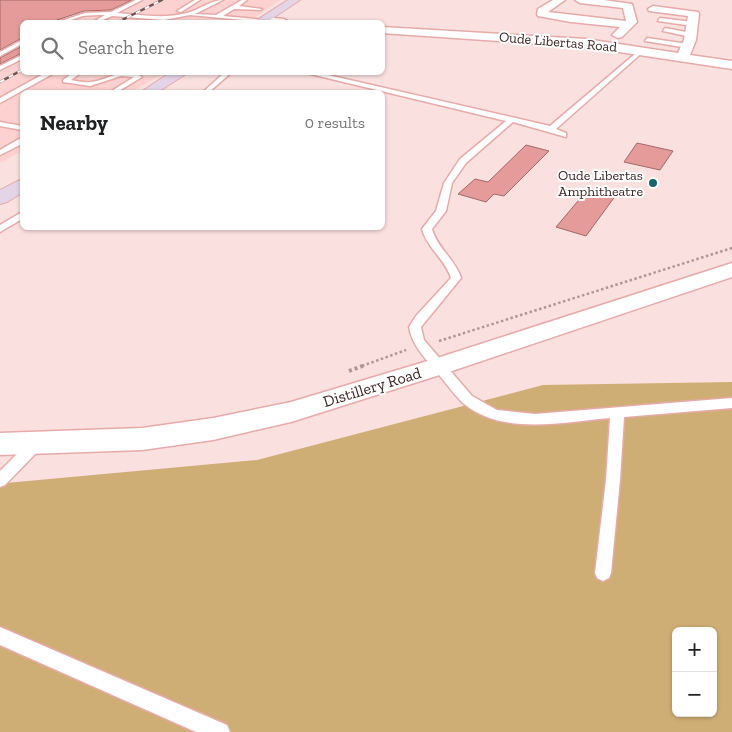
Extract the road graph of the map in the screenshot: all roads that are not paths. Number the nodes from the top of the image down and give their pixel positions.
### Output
1 (198, 0) edge
2 (221, 0) edge
3 (245, 0) edge
4 (294, 0) edge
5 (560, 0) edge
6 (580, 0) edge
7 (143, 2) edge
8 (307, 2) dead end
9 (233, 7) junction
10 (653, 9) dead end
11 (112, 14) junction
12 (122, 15) junction
13 (188, 15) junction
14 (217, 17) junction
15 (261, 17) edge
16 (161, 18) junction
17 (168, 18) junction
18 (66, 20) edge
19 (99, 20) edge
20 (156, 20) edge
21 (189, 20) edge
22 (284, 20) edge
23 (660, 20) dead end
24 (629, 24) junction
25 (385, 30) edge
26 (666, 30) dead end
27 (689, 40) junction
28 (20, 43) edge
29 (644, 45) junction
30 (610, 46) junction
31 (0, 54) edge
32 (20, 58) edge
33 (732, 64) edge
34 (0, 68) edge
35 (48, 75) edge
36 (74, 75) edge
37 (113, 75) edge
38 (123, 75) edge
39 (226, 75) edge
40 (318, 75) edge
41 (188, 76) edge
42 (20, 90) edge
43 (20, 90) edge
44 (116, 90) edge
45 (153, 90) edge
46 (174, 90) edge
47 (208, 90) edge
48 (382, 90) edge
49 (385, 91) edge
50 (0, 101) edge
51 (511, 120) junction
52 (0, 124) edge
53 (20, 128) edge
54 (551, 129) junction
55 (563, 135) dead end
56 (20, 142) edge
57 (0, 146) edge
58 (10, 148) junction
59 (0, 153) edge
60 (20, 168) edge
61 (0, 180) edge
62 (20, 186) edge
63 (0, 198) edge
64 (20, 216) edge
65 (0, 229) edge
66 (732, 270) edge
67 (440, 366) junction
68 (732, 404) edge
69 (617, 412) junction
70 (37, 443) junction
71 (0, 444) edge
72 (0, 481) edge
73 (603, 573) dead end
74 (0, 636) edge
75 (220, 732) edge

1 - 17 lane
2 - 13 lane
3 - 9 lane
4 - 15 main road
5 - 24 street
6 - 24 street
7 - 11 lane
7 - 12 lane
8 - 22 main road
9 - 14 lane
9 - 15 lane
10 - 27 street
11 - 12 lane
11 - 18 lane
11 - 19 lane
12 - 16 lane
13 - 14 lane
13 - 17 lane
14 - 15 lane
16 - 17 lane
16 - 20 lane
17 - 21 lane
23 - 27 lane
24 - 30 street
25 - 30 street, Oude Libertas Road
26 - 27 lane
27 - 29 street, Oude Libertas Road
27 - 33 street, Oude Libertas Road
28 - 31 lane
29 - 30 street, Oude Libertas Road
29 - 54 lane
32 - 34 lane
35 - 42 lane
36 - 37 lane
38 - 44 lane
39 - 47 lane
40 - 48 lane
41 - 45 main road
41 - 46 main road
43 - 50 lane
49 - 51 lane
51 - 54 lane
51 - 67 lane
52 - 53 lane
54 - 55 lane
56 - 58 lane
57 - 58 lane
58 - 59 lane
60 - 61 main road
62 - 63 main road
64 - 65 lane
66 - 67 street, Distillery Road
67 - 69 lane
67 - 70 street, Distillery Road
68 - 69 lane
69 - 73 lane
70 - 71 street, Distillery Road
70 - 72 lane
74 - 75 lane

